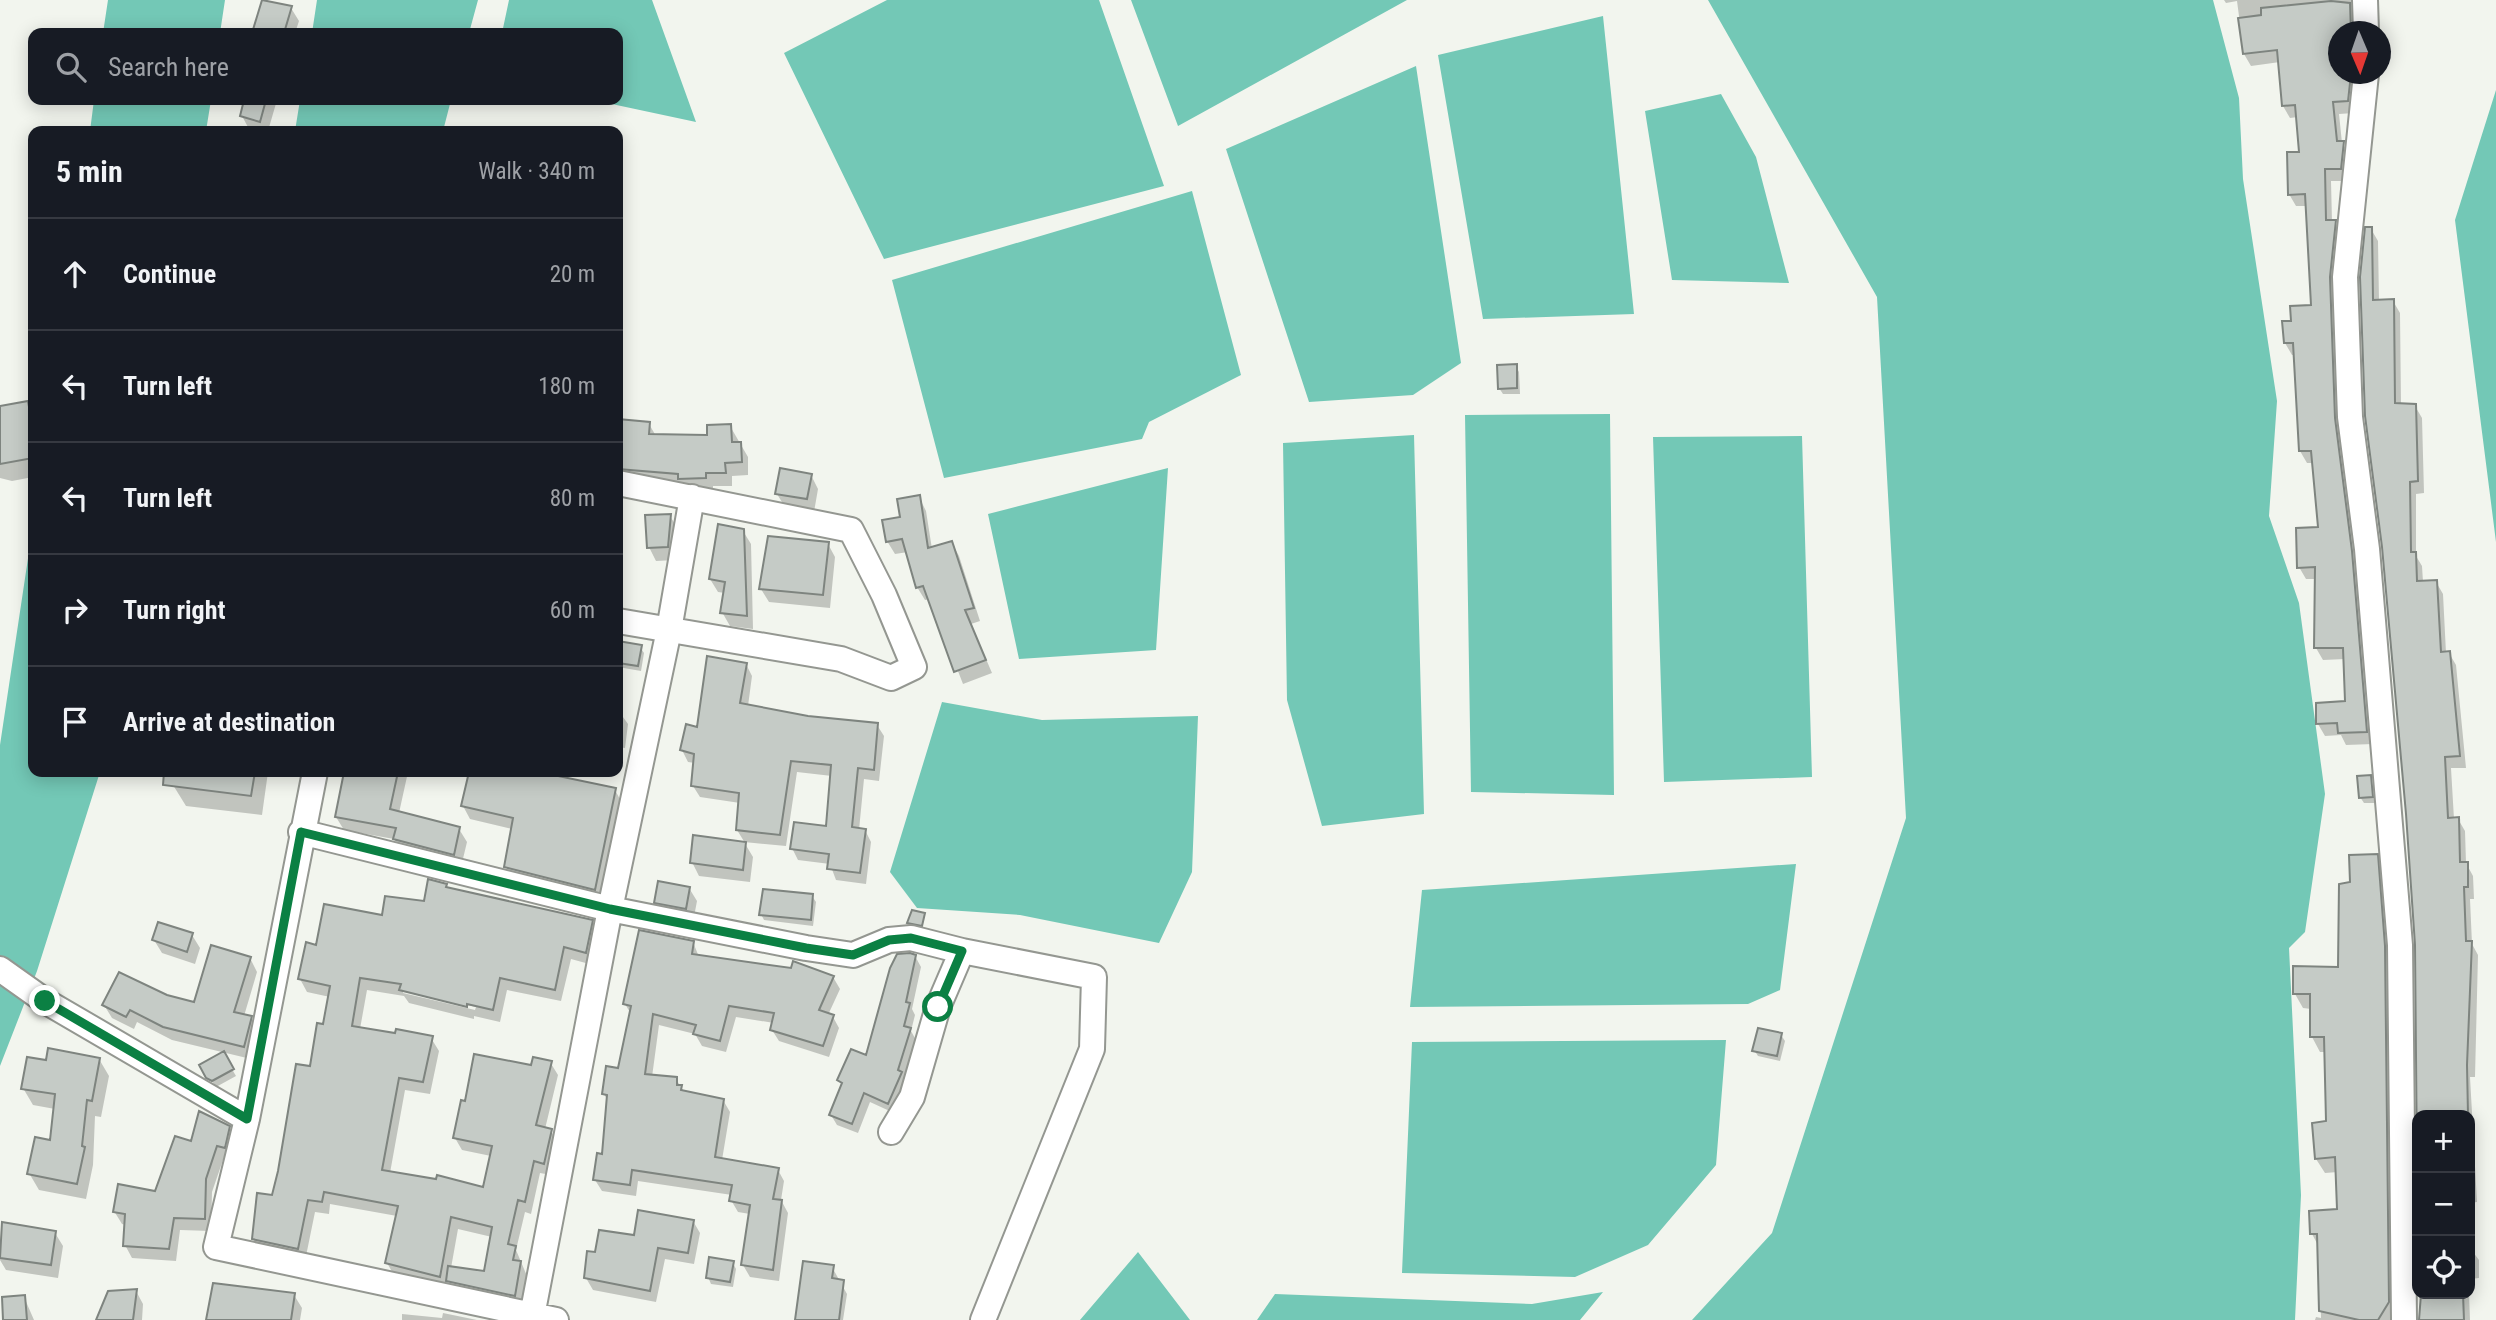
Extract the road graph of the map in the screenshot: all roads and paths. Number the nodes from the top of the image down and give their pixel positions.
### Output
1 (2365, 0) edge
2 (2366, 21) edge
3 (2365, 84) edge
4 (623, 484) edge
5 (692, 497) junction
6 (623, 622) edge
7 (669, 630) junction
8 (314, 777) edge
9 (301, 832) junction
10 (610, 909) junction
11 (962, 951) junction
12 (0, 969) edge
13 (247, 1119) junction
14 (891, 1132) dead end
15 (532, 1316) junction
16 (556, 1320) edge
17 (983, 1320) edge
18 (2404, 1320) edge

1 - 2 street
3 - 18 street
4 - 5 street
5 - 7 street
5 - 7 street
6 - 7 street
7 - 10 street
8 - 9 street
9 - 10 street
9 - 13 street
10 - 11 street
10 - 15 street
11 - 14 street
11 - 17 street
12 - 13 street
13 - 15 street
15 - 16 street

